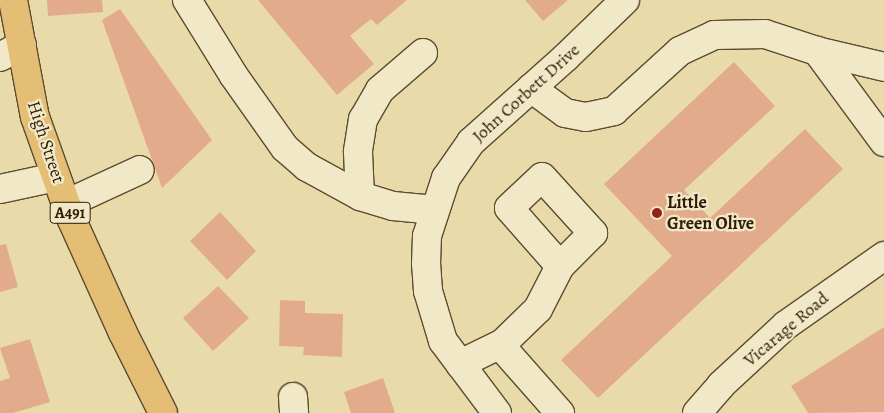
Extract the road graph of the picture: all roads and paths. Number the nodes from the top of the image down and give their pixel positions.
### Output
1 (13, 0) edge
2 (187, 0) edge
3 (625, 0) edge
4 (11, 51) edge
5 (817, 51) junction
6 (423, 53) dead end
7 (884, 66) edge
8 (531, 88) junction
9 (884, 142) edge
10 (140, 170) dead end
11 (56, 177) junction
12 (0, 189) edge
13 (360, 196) junction
14 (66, 204) junction
15 (435, 210) junction
16 (884, 256) edge
17 (560, 266) dead end
18 (500, 345) junction
19 (460, 364) junction
20 (156, 411) edge
21 (497, 413) edge
22 (560, 413) edge
23 (697, 413) edge

1 - 4 highway, High Street / A491
2 - 13 street
3 - 8 street, John Corbett Drive
4 - 11 highway, High Street / A491
5 - 7 street
5 - 8 street
5 - 9 street
6 - 13 street
8 - 15 street, John Corbett Drive
10 - 14 street
11 - 12 street
11 - 14 highway, High Street / A491
13 - 15 street
14 - 20 highway, High Street / A491
15 - 19 street, John Corbett Drive
16 - 23 street, Vicarage Road
17 - 18 street
18 - 19 street
18 - 22 street
19 - 21 street, John Corbett Drive

